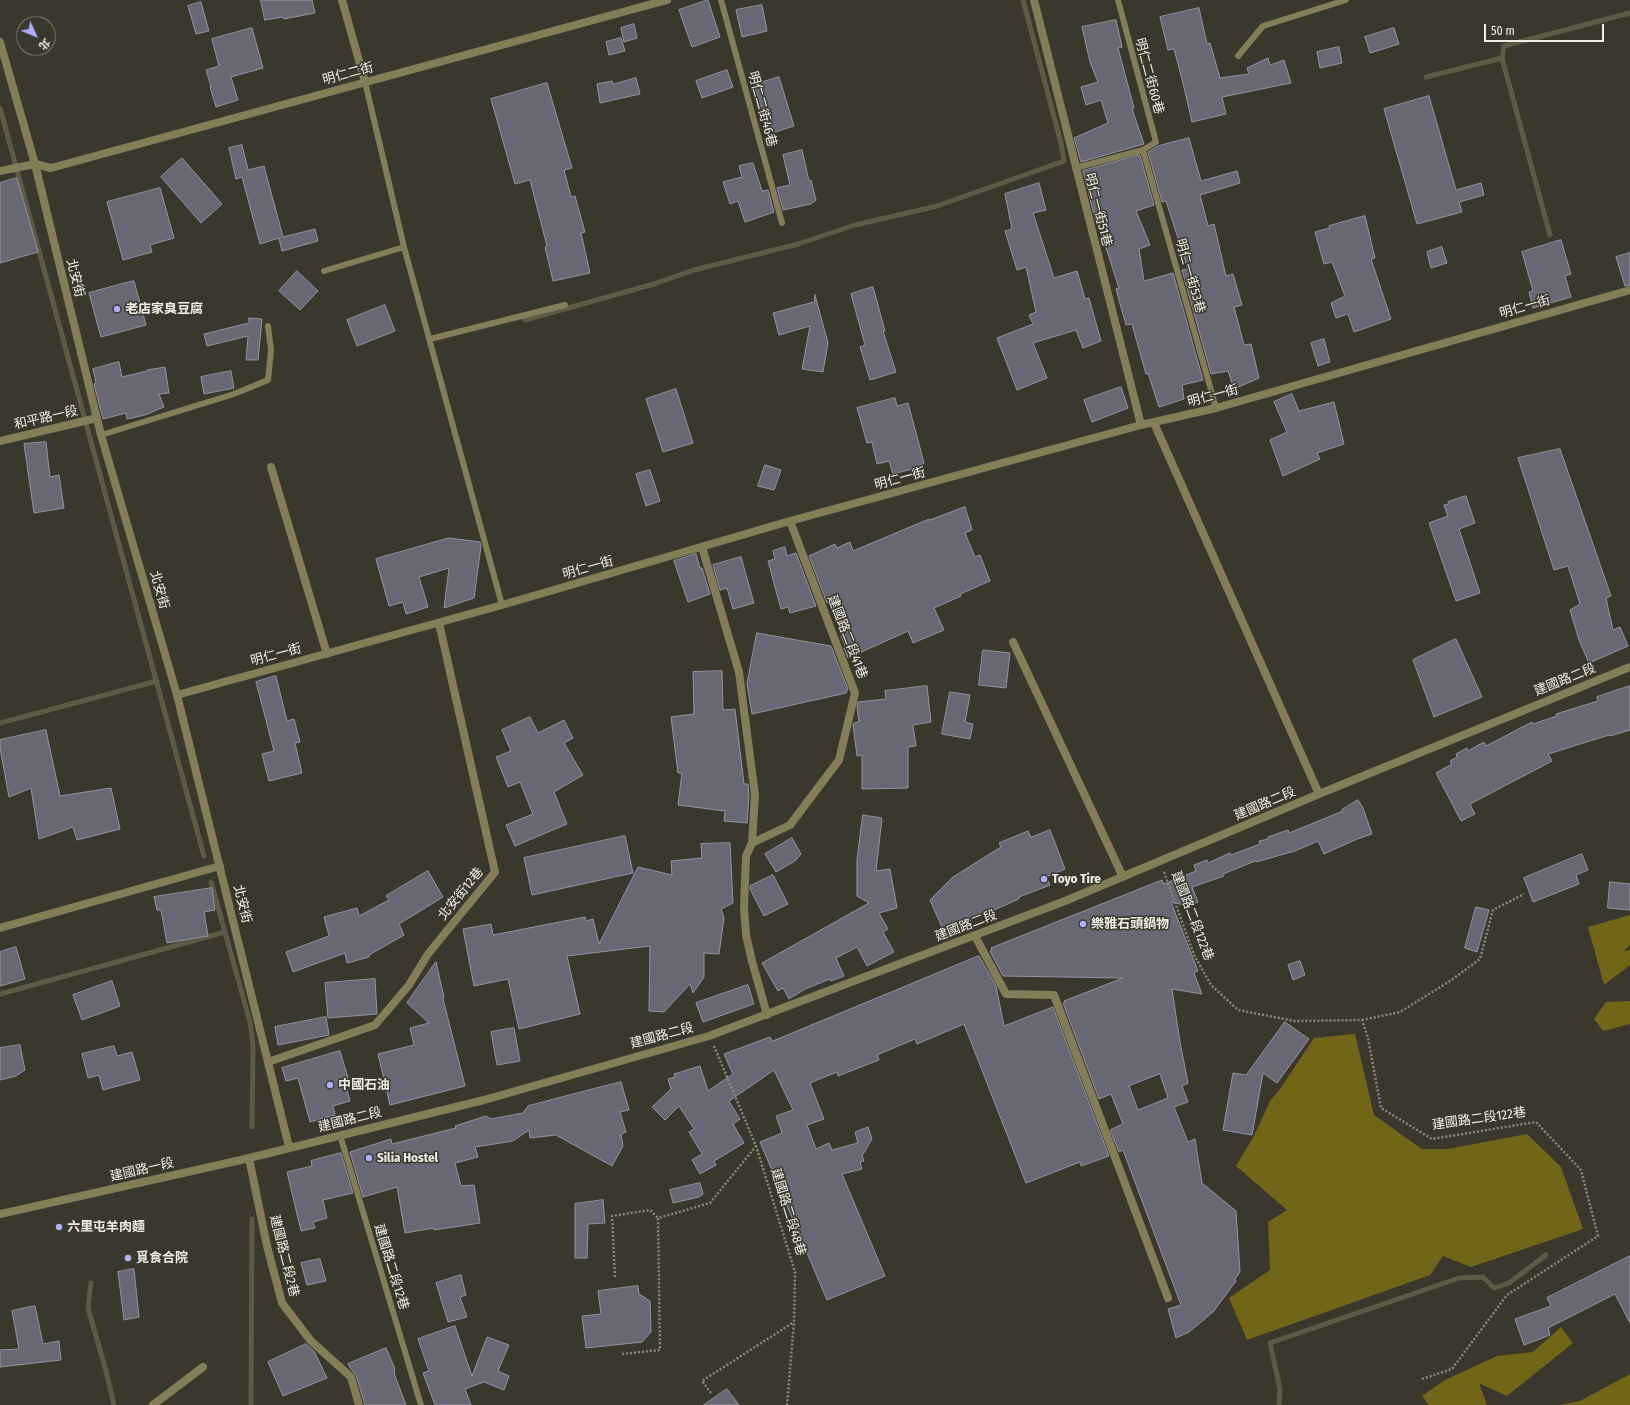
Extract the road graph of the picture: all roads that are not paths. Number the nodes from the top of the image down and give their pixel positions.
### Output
1 (342, 0) edge
2 (667, 0) edge
3 (721, 0) edge
4 (1034, 0) edge
5 (1118, 0) edge
6 (1346, 0) edge
7 (0, 42) edge
8 (1238, 56) dead end
9 (365, 82) junction
10 (1143, 150) junction
11 (35, 164) junction
12 (1075, 168) junction
13 (2, 171) edge
14 (782, 223) dead end
15 (404, 246) junction
16 (324, 271) dead end
17 (1630, 290) edge
18 (565, 305) dead end
19 (268, 326) dead end
20 (430, 339) junction
21 (1216, 408) junction
22 (94, 419) junction
23 (1154, 423) junction
24 (1141, 425) junction
25 (101, 435) junction
26 (0, 441) edge
27 (271, 467) dead end
28 (790, 521) junction
29 (702, 547) junction
30 (502, 606) junction
31 (439, 623) junction
32 (1013, 642) dead end
33 (327, 654) junction
34 (1630, 667) edge
35 (177, 695) junction
36 (1319, 794) junction
37 (752, 843) junction
38 (220, 866) junction
39 (1123, 877) junction
40 (0, 928) edge
41 (975, 936) junction
42 (768, 1015) junction
43 (268, 1062) junction
44 (340, 1135) junction
45 (289, 1147) junction
46 (253, 1157) junction
47 (0, 1214) edge
48 (1168, 1298) dead end
49 (203, 1367) dead end
50 (153, 1405) edge
51 (359, 1405) edge
52 (421, 1405) edge

1 - 9 street
2 - 9 street, 明仁二街
3 - 14 lane, 明仁二街46巷
4 - 12 street, 明仁一街51巷
5 - 10 lane, 明仁二街60巷
6 - 8 lane
7 - 11 street, 北安街
9 - 11 street, 明仁二街
9 - 15 lane
10 - 12 lane
10 - 21 lane, 明仁一街53巷
11 - 13 street
11 - 22 street, 北安街
12 - 24 street, 明仁一街51巷
15 - 16 lane
15 - 20 lane
17 - 21 street, 明仁一街
18 - 20 lane
19 - 25 lane
20 - 30 lane
21 - 23 street, 明仁一街
22 - 25 street, 北安街
22 - 26 street, 和平路一段
23 - 24 street, 明仁一街
23 - 36 street
24 - 28 street, 明仁一街
25 - 35 street, 北安街
27 - 33 street
28 - 29 street, 明仁一街
28 - 37 street, 建國路二段41巷
29 - 30 street, 明仁一街
29 - 37 street
30 - 31 street, 明仁一街
31 - 33 street, 明仁一街
31 - 43 street, 北安街12巷
32 - 39 street
33 - 35 street, 明仁一街
34 - 36 street, 建國路二段
35 - 38 street, 北安街
36 - 39 street, 建國路二段
37 - 42 street
38 - 40 street
38 - 43 street, 北安街
39 - 41 street, 建國路二段
41 - 42 street, 建國路二段
41 - 48 street
42 - 44 street, 建國路二段
43 - 45 street, 北安街
44 - 45 street, 建國路二段
44 - 52 lane, 建國路二段12巷
45 - 46 street, 建國路一段
46 - 47 street, 建國路一段
46 - 51 street, 建國路二段2巷
49 - 50 street

